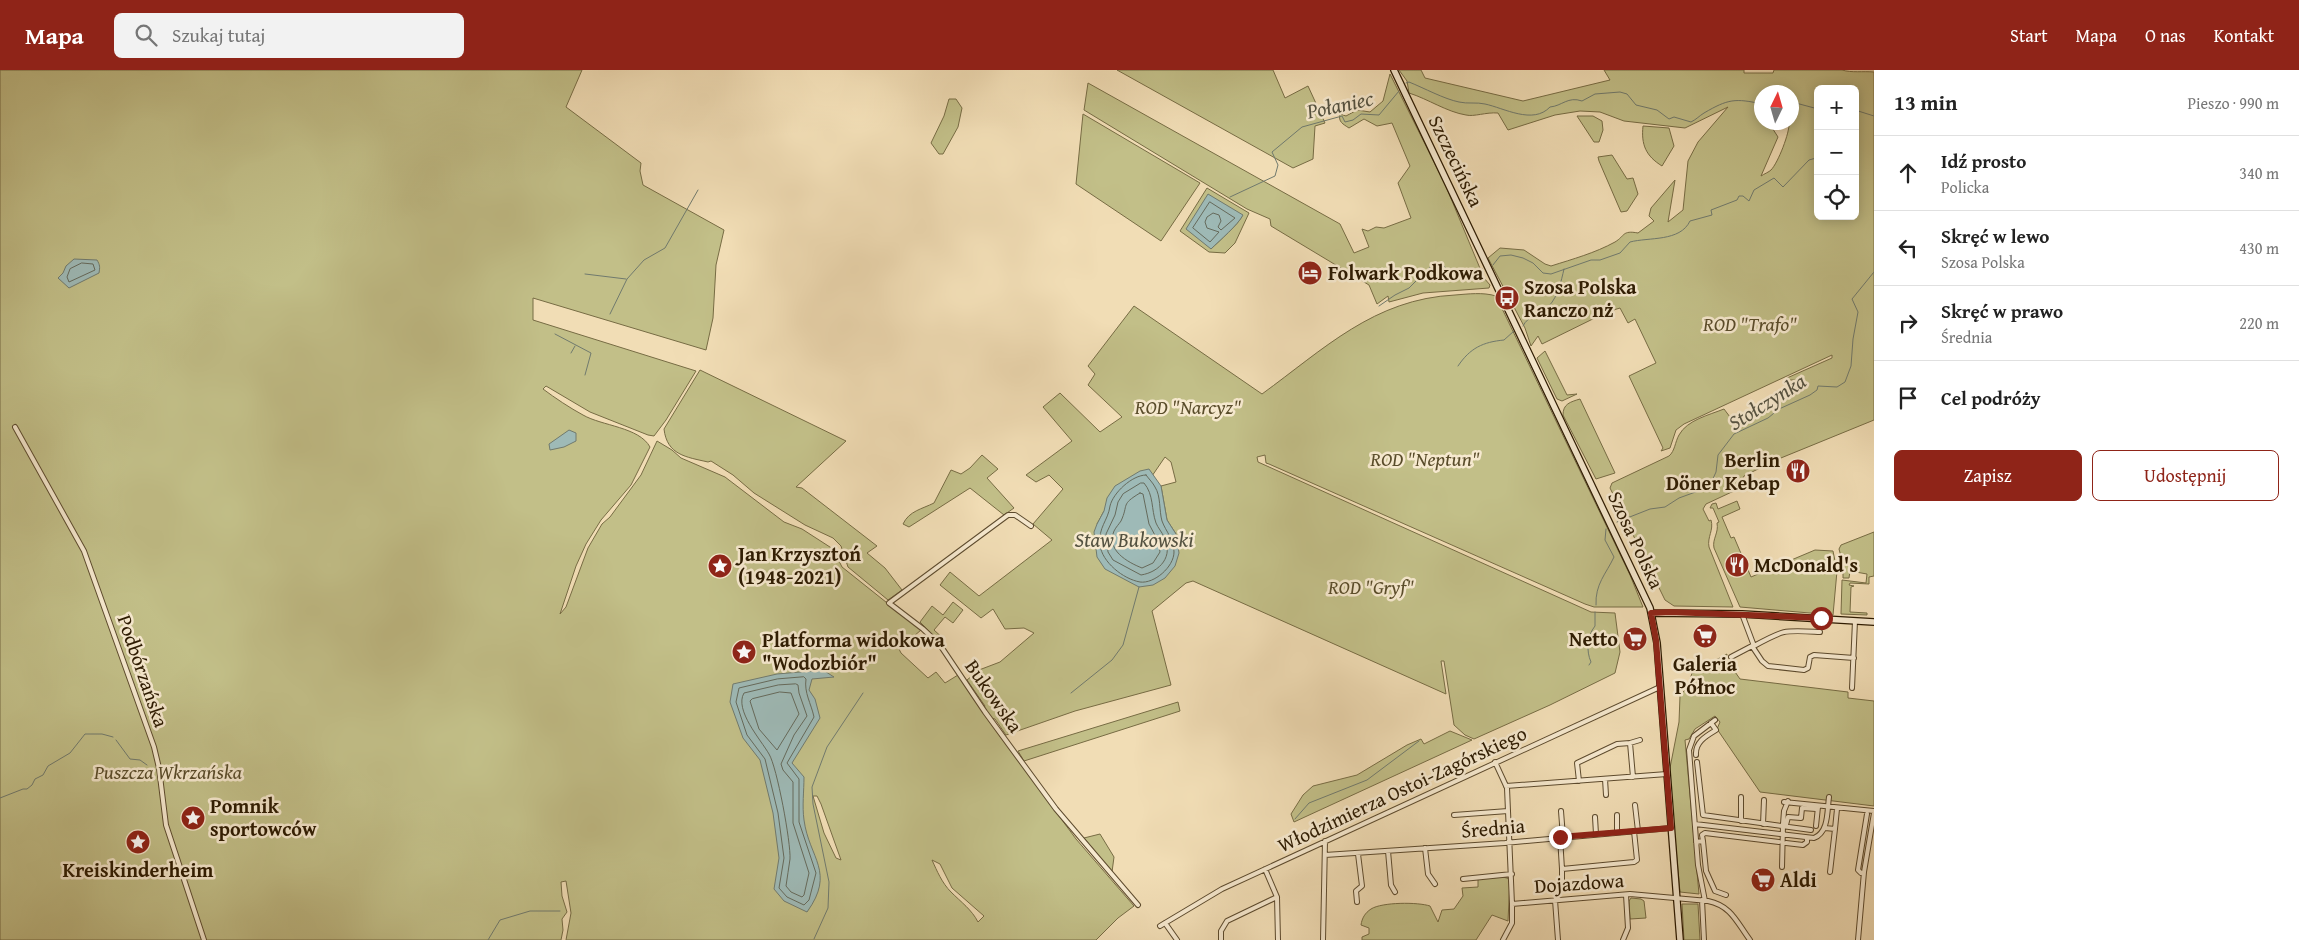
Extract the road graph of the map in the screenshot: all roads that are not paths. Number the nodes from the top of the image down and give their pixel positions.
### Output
1 (1394, 70) edge
2 (1488, 266) joint
3 (15, 427) dead end
4 (1031, 526) dead end
5 (1651, 613) junction
6 (1742, 614) junction
7 (1855, 621) junction
8 (1874, 622) edge
9 (1820, 632) dead end
10 (1754, 646) junction
11 (1731, 657) dead end
12 (1854, 658) junction
13 (1660, 687) junction
14 (1852, 688) dead end
15 (1640, 740) dead end
16 (1630, 743) junction
17 (1696, 755) dead end
18 (1495, 762) junction
19 (1690, 765) junction
20 (1667, 774) junction
21 (1633, 777) junction
22 (1605, 779) junction
23 (1579, 781) junction
24 (1506, 786) junction
25 (1606, 795) dead end
26 (1741, 797) dead end
27 (1829, 797) dead end
28 (1764, 800) dead end
29 (1635, 805) dead end
30 (1700, 805) junction
31 (1828, 805) junction
32 (1694, 806) junction
33 (1817, 806) junction
34 (1837, 809) dead end
35 (1508, 811) junction
36 (1561, 811) dead end
37 (1874, 812) edge
38 (1867, 814) dead end
39 (1454, 815) dead end
40 (1617, 815) dead end
41 (1595, 817) dead end
42 (1817, 818) junction
43 (1826, 819) junction
44 (1741, 821) junction
45 (1866, 821) junction
46 (1749, 822) junction
47 (1872, 822) junction
48 (1695, 824) junction
49 (1763, 824) junction
50 (1785, 825) junction
51 (1816, 826) dead end
52 (1671, 828) junction
53 (1796, 828) junction
54 (1825, 828) junction
55 (1835, 829) junction
56 (1748, 830) junction
57 (1811, 830) dead end
58 (1636, 831) junction
59 (1759, 832) junction
60 (1617, 833) junction
61 (1596, 834) junction
62 (1783, 835) junction
63 (1796, 836) junction
64 (1562, 837) junction
65 (1807, 838) junction
66 (1758, 839) junction
67 (1325, 841) junction
68 (1703, 841) junction
69 (1510, 842) junction
70 (1696, 842) junction
71 (1779, 842) dead end
72 (1786, 843) dead end
73 (1425, 848) junction
74 (1388, 851) junction
75 (1358, 854) junction
76 (1325, 855) junction
77 (1782, 867) dead end
78 (1265, 869) junction
79 (1562, 869) junction
80 (1830, 872) dead end
81 (1861, 873) dead end
82 (1512, 874) junction
83 (1708, 877) junction
84 (1463, 879) dead end
85 (1701, 880) junction
86 (1562, 881) dead end
87 (1435, 884) dead end
88 (1395, 892) dead end
89 (1626, 895) junction
90 (1726, 895) dead end
91 (1278, 897) junction
92 (1677, 899) junction
93 (1555, 900) junction
94 (1704, 900) junction
95 (1357, 902) dead end
96 (1512, 904) junction
97 (1138, 905) dead end
98 (1165, 923) junction
99 (1160, 926) dead end
100 (204, 940) edge
101 (1178, 940) edge
102 (1221, 940) edge
103 (1278, 940) edge
104 (1323, 940) edge
105 (1503, 940) edge
106 (1558, 940) edge
107 (1623, 940) edge
108 (1680, 940) edge
109 (1704, 940) edge
110 (1750, 940) edge
111 (1858, 940) edge

1 - 2 street, Szczecińska
2 - 5 street, Szosa Polska
3 - 100 street, Podbórzańska
4 - 97 street, Bukowska
5 - 6 street
5 - 13 street, Szosa Polska
6 - 7 street
6 - 10 street
7 - 8 street
7 - 12 street
9 - 10 street
10 - 11 street
10 - 12 street
12 - 14 street
13 - 18 street, Włodzimierza Ostoi-Zagórskiego
13 - 20 street, Szosa Polska
15 - 16 street
16 - 21 street
16 - 23 street
17 - 19 street
18 - 24 street, Dojazdowa
18 - 67 street, Włodzimierza Ostoi-Zagórskiego
19 - 30 street
19 - 32 street
20 - 21 street
20 - 52 street, Szosa Polska
21 - 22 street
22 - 23 street
22 - 25 street
23 - 24 street
24 - 35 street, Dojazdowa
26 - 44 street
27 - 31 street
28 - 49 street
29 - 58 street
30 - 32 street
30 - 44 street
31 - 33 street
31 - 37 street
31 - 43 street
32 - 48 street
33 - 42 street
33 - 50 street
33 - 50 street
34 - 55 street
35 - 39 street
35 - 69 street, Dojazdowa
36 - 64 street
37 - 47 street
38 - 45 street
40 - 60 street
41 - 61 street
42 - 43 street
42 - 51 street
43 - 54 street
44 - 46 street
45 - 47 street
45 - 81 street
46 - 49 street
46 - 56 street
47 - 111 street
48 - 56 street
48 - 70 street
49 - 50 street
50 - 53 street
50 - 62 street
52 - 58 street, Średnia
52 - 92 street, Szosa Polska
53 - 57 street
53 - 63 street
54 - 55 street
54 - 65 street
55 - 80 street
56 - 59 street
58 - 60 street, Średnia
58 - 79 street
59 - 62 street
59 - 66 street
60 - 61 street, Średnia
61 - 64 street, Średnia
62 - 63 street
62 - 77 street
63 - 65 street
64 - 69 street, Średnia
64 - 79 street
65 - 72 street
66 - 68 street
66 - 71 street
67 - 76 street
67 - 78 street, Włodzimierza Ostoi-Zagórskiego
68 - 70 street
68 - 83 street
69 - 73 street, Średnia
69 - 82 street, Dojazdowa
70 - 85 street
73 - 74 street, Średnia
73 - 87 street
74 - 75 street, Średnia
74 - 88 street
75 - 76 street, Średnia
75 - 95 street
76 - 104 street
78 - 91 street
78 - 98 street, Włodzimierza Ostoi-Zagórskiego
79 - 86 street
82 - 84 street, Dojazdowa
82 - 96 street, Dojazdowa
83 - 85 street
83 - 90 street
85 - 94 street
89 - 92 street, Dojazdowa
89 - 93 street, Dojazdowa
89 - 107 street
91 - 102 street
91 - 103 street
92 - 94 street, Dojazdowa
92 - 108 street, Szosa Polska
93 - 96 street, Dojazdowa
93 - 106 street
94 - 109 street
94 - 110 street, Dojazdowa
96 - 105 street
98 - 99 street, Włodzimierza Ostoi-Zagórskiego
98 - 101 street

